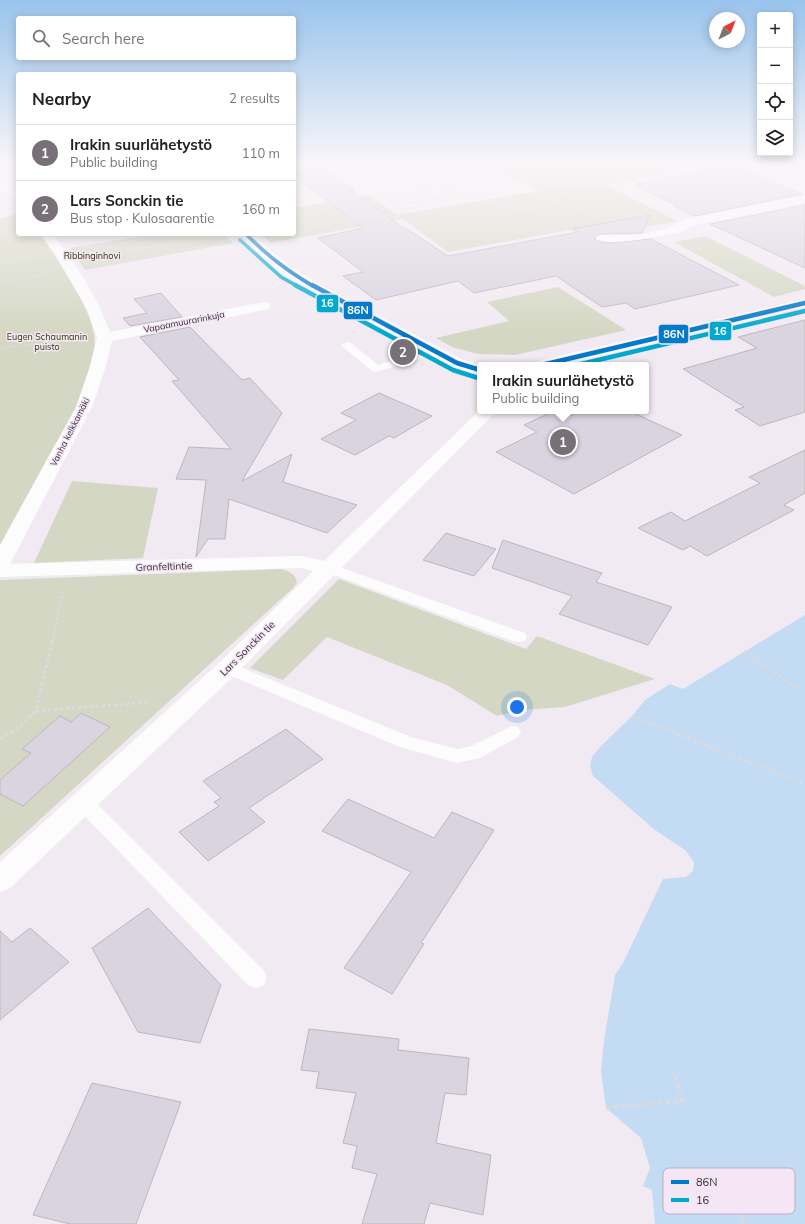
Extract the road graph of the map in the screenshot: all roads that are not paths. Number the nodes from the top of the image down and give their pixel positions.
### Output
1 (695, 221) edge
2 (678, 228) joint
3 (48, 236) edge
4 (248, 236) edge
5 (600, 238) dead end
6 (805, 303) edge
7 (264, 306) dead end
8 (105, 338) junction
9 (346, 345) dead end
10 (430, 350) junction
11 (555, 362) edge
12 (477, 369) edge
13 (486, 414) edge
14 (0, 564) edge
15 (328, 568) junction
16 (0, 571) edge
17 (519, 637) dead end
18 (228, 668) junction
19 (512, 732) dead end
20 (84, 802) junction
21 (0, 880) edge
22 (256, 978) dead end

1 - 2 street
2 - 5 lane
3 - 8 street
4 - 10 street
6 - 11 street
7 - 8 street, Vapaamuurarinkuja
8 - 14 street, Vanha kelkkamäki
9 - 10 lane
10 - 12 street
13 - 15 street, Lars Sonckin tie
15 - 16 street, Granfeltintie
15 - 17 lane
15 - 18 street, Lars Sonckin tie
18 - 19 lane
18 - 20 street, Lars Sonckin tie
20 - 21 street, Lars Sonckin tie
20 - 22 lane

